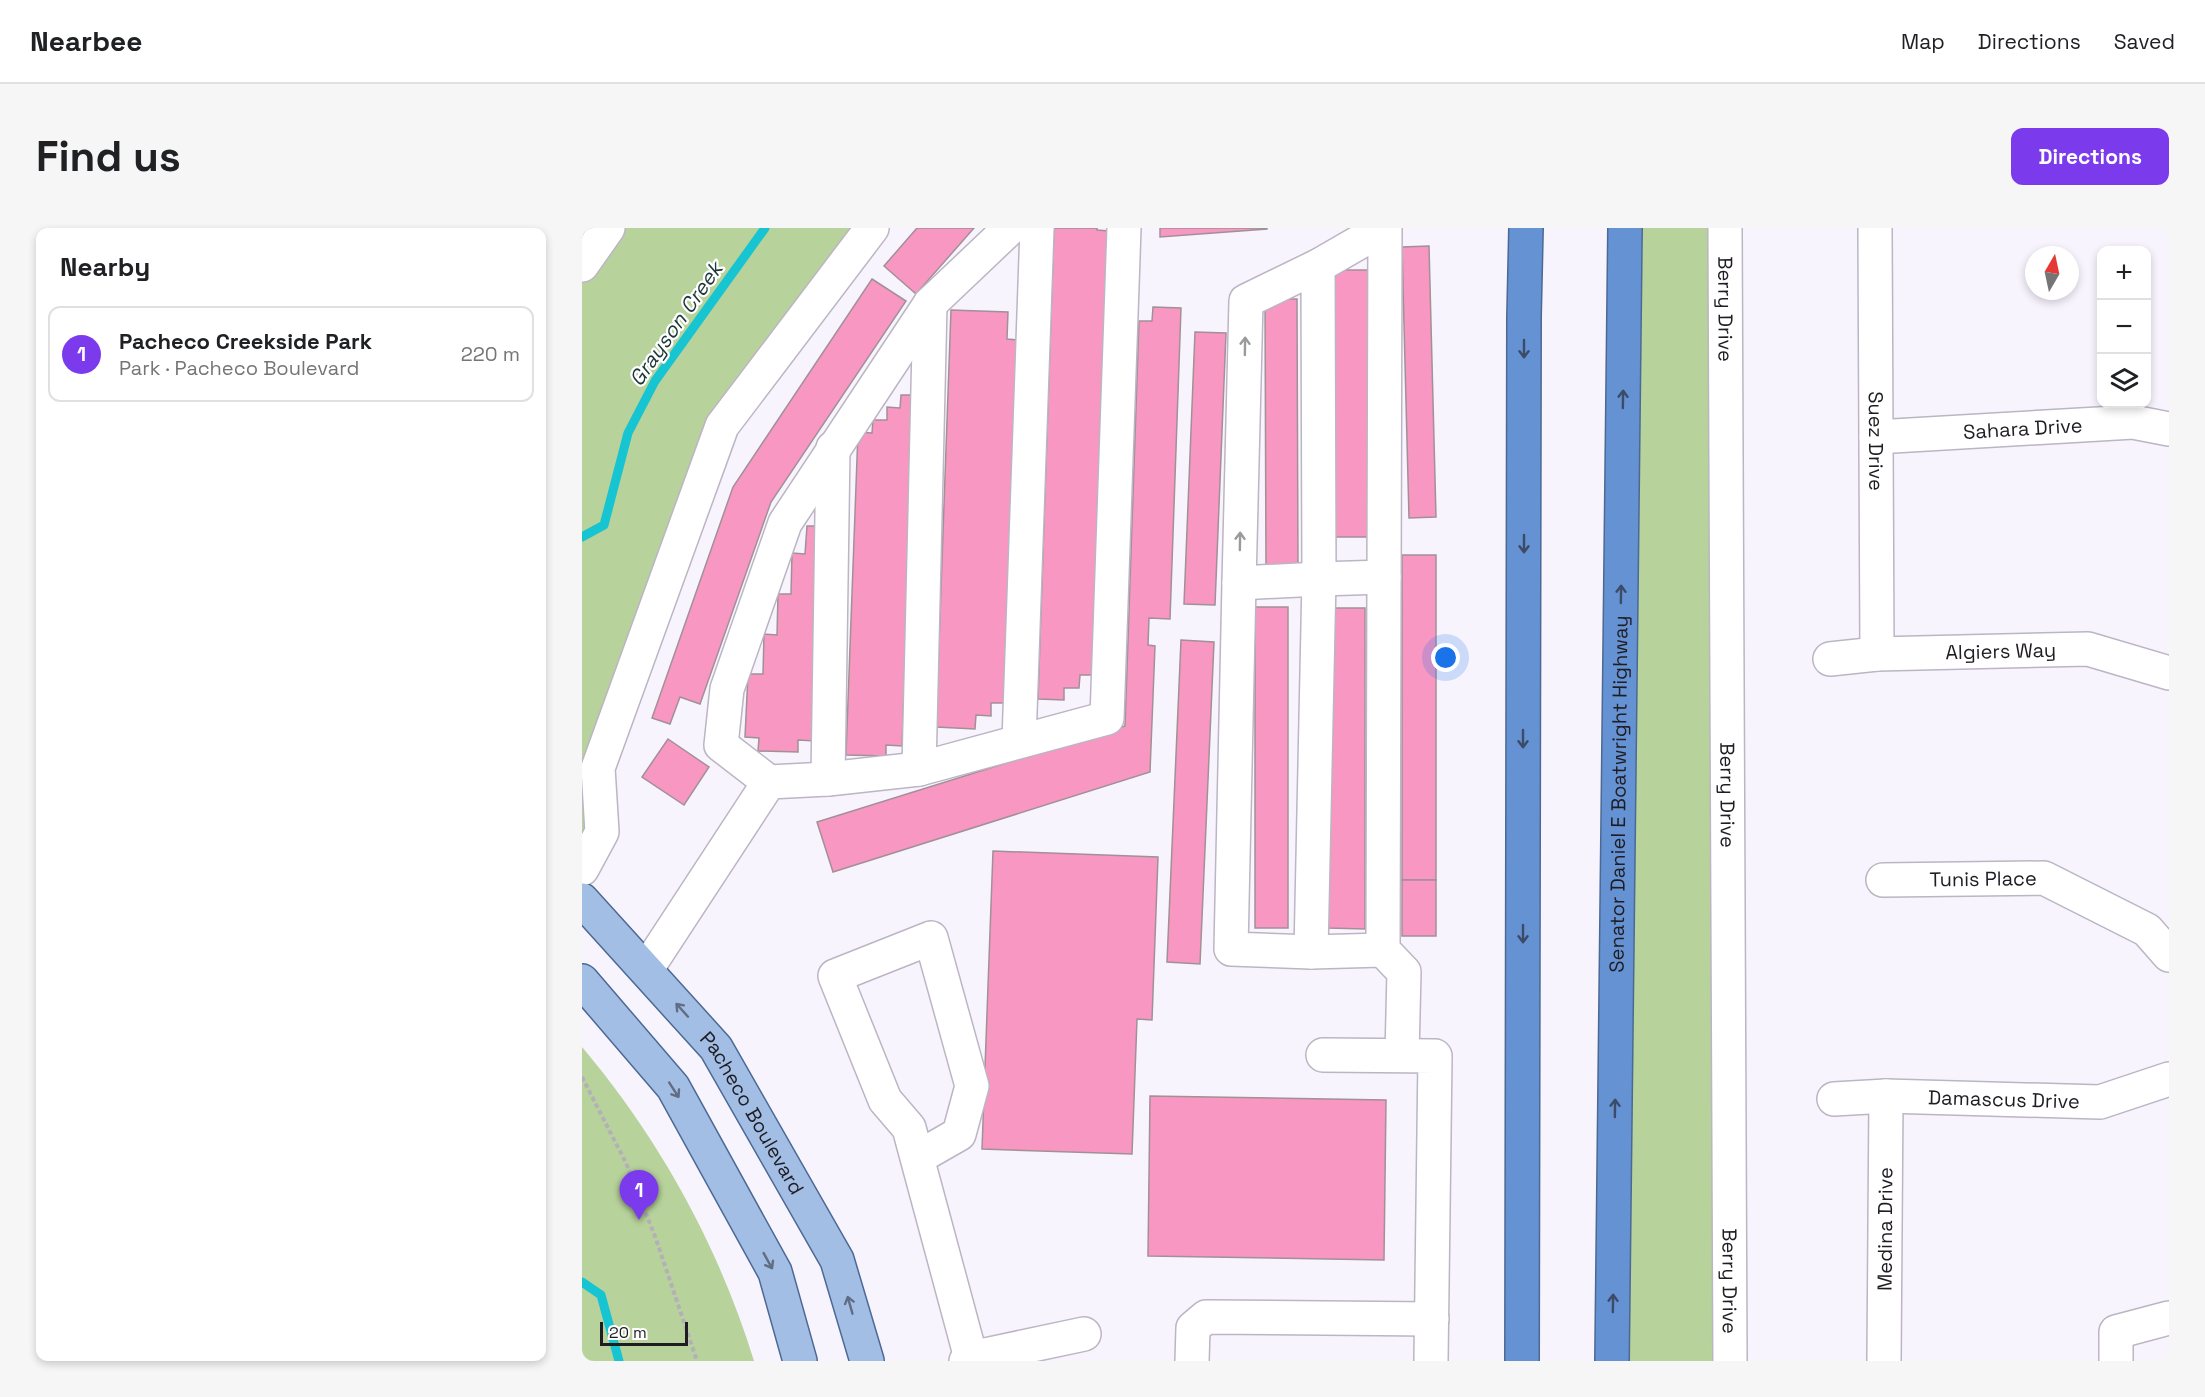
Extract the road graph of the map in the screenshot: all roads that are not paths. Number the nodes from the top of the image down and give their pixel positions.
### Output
1 (608, 228) edge
2 (872, 228) edge
3 (1010, 228) edge
4 (1036, 228) edge
5 (1124, 228) edge
6 (1385, 228) edge
7 (1515, 228) edge
8 (1526, 228) edge
9 (1625, 228) edge
10 (1725, 228) edge
11 (1875, 228) edge
12 (582, 265) edge
13 (1318, 266) junction
14 (930, 304) junction
15 (1524, 317) junction
16 (2169, 429) edge
17 (1876, 437) junction
18 (834, 448) junction
19 (1384, 577) junction
20 (1319, 579) junction
21 (1239, 583) junction
22 (1877, 654) junction
23 (1830, 659) dead end
24 (2169, 673) edge
25 (1019, 741) junction
26 (918, 769) junction
27 (828, 779) junction
28 (769, 782) junction
29 (582, 869) edge
30 (1882, 880) dead end
31 (582, 900) edge
32 (1383, 950) junction
33 (1311, 952) junction
34 (2169, 955) edge
35 (646, 970) junction
36 (582, 981) edge
37 (1323, 1055) dead end
38 (1402, 1055) junction
39 (2169, 1079) edge
40 (1886, 1096) junction
41 (1834, 1099) dead end
42 (918, 1158) junction
43 (2169, 1318) edge
44 (1432, 1319) junction
45 (1084, 1334) dead end
46 (968, 1359) edge
47 (800, 1361) edge
48 (867, 1361) edge
49 (1192, 1361) edge
50 (1431, 1361) edge
51 (1522, 1361) edge
52 (1612, 1361) edge
53 (1730, 1361) edge
54 (1884, 1361) edge
55 (2116, 1361) edge

1 - 12 street
2 - 29 street
3 - 14 street
4 - 25 street
5 - 25 street
6 - 13 street
6 - 19 street
7 - 15 highway
8 - 15 highway
52 -> 9 highway, Senator Daniel E Boatwright Highway
10 - 53 street, Berry Drive
11 - 17 street, Suez Drive
13 - 20 street
21 -> 13 street
14 - 18 street
14 - 26 street
15 -> 51 highway
16 - 17 street, Sahara Drive
17 - 22 street, Suez Drive
18 - 27 street
18 - 28 street
19 - 20 street
19 - 32 street
20 - 21 street
20 - 33 street
21 - 33 street
22 - 23 street, Algiers Way
22 - 24 street, Algiers Way
25 - 26 street
26 - 27 street
27 - 28 street
28 - 35 street
30 - 34 street, Tunis Place
31 - 35 main road, Pacheco Boulevard
32 - 33 street
32 - 38 street
48 -> 35 main road, Pacheco Boulevard
36 -> 47 main road
37 - 38 street
38 - 44 street
39 - 40 street, Damascus Drive
40 - 41 street, Damascus Drive
40 - 54 street, Medina Drive
42 - 42 street
42 - 46 street
43 - 55 street
44 - 49 street
44 - 50 street
45 - 46 street

